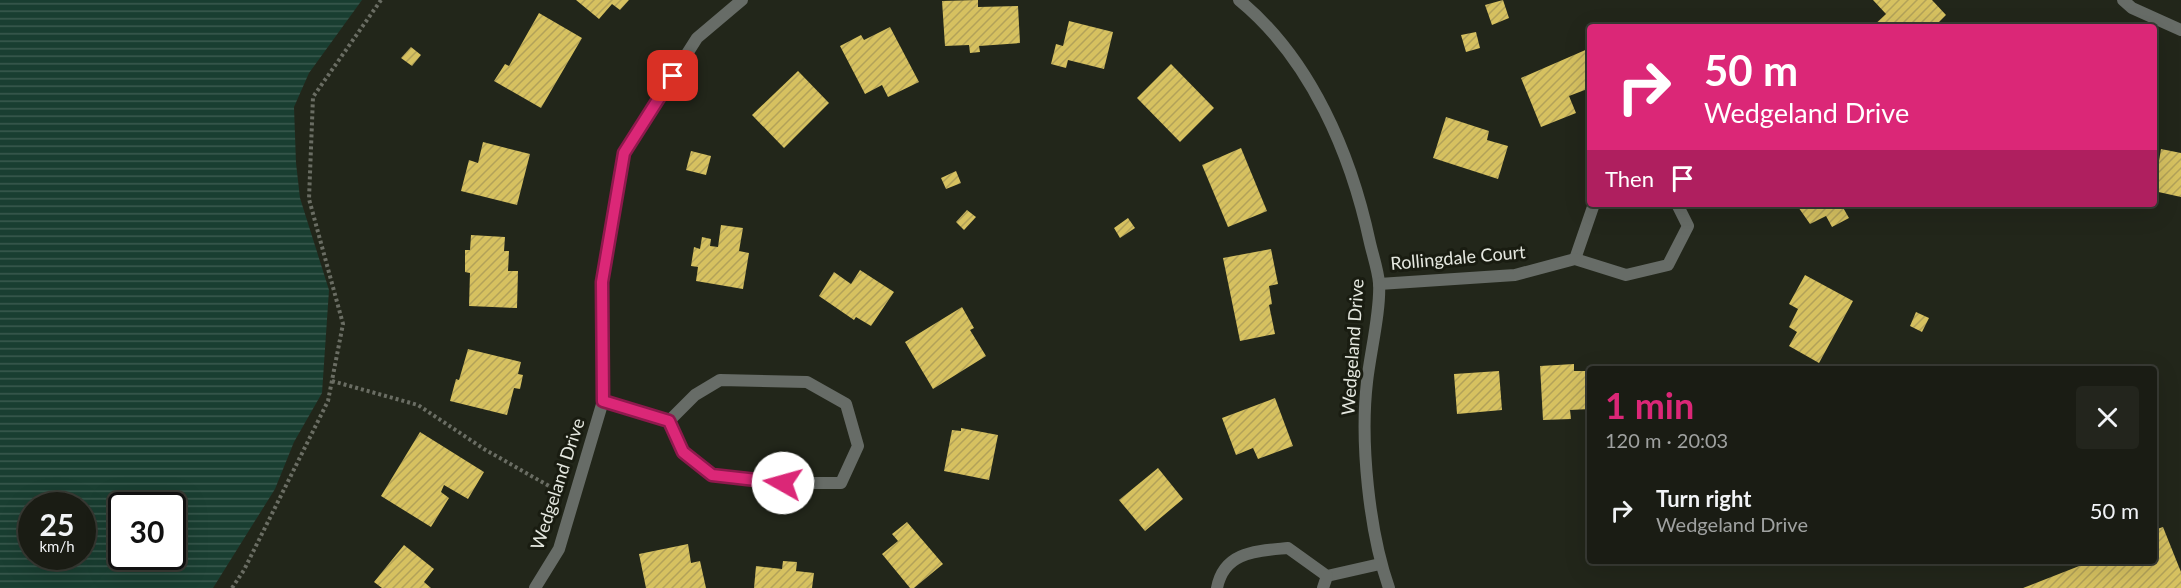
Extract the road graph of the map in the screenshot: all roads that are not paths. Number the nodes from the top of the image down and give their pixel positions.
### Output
1 (742, 0) edge
2 (1239, 0) edge
3 (2123, 0) edge
4 (2181, 30) edge
5 (1593, 207) edge
6 (1679, 207) edge
7 (1575, 259) junction
8 (1379, 284) junction
9 (603, 401) junction
10 (669, 421) junction
11 (1380, 564) junction
12 (1325, 582) edge
13 (535, 588) edge
14 (1217, 588) edge
15 (1389, 588) edge

1 - 9 street, Wedgeland Drive
2 - 8 street, Wedgeland Drive
3 - 4 street
5 - 7 street
6 - 7 street
7 - 8 street, Rollingdale Court
8 - 11 street, Wedgeland Drive
9 - 10 street
9 - 13 street, Wedgeland Drive
10 - 10 street
11 - 12 street
11 - 15 street, Wedgeland Drive
12 - 14 street

